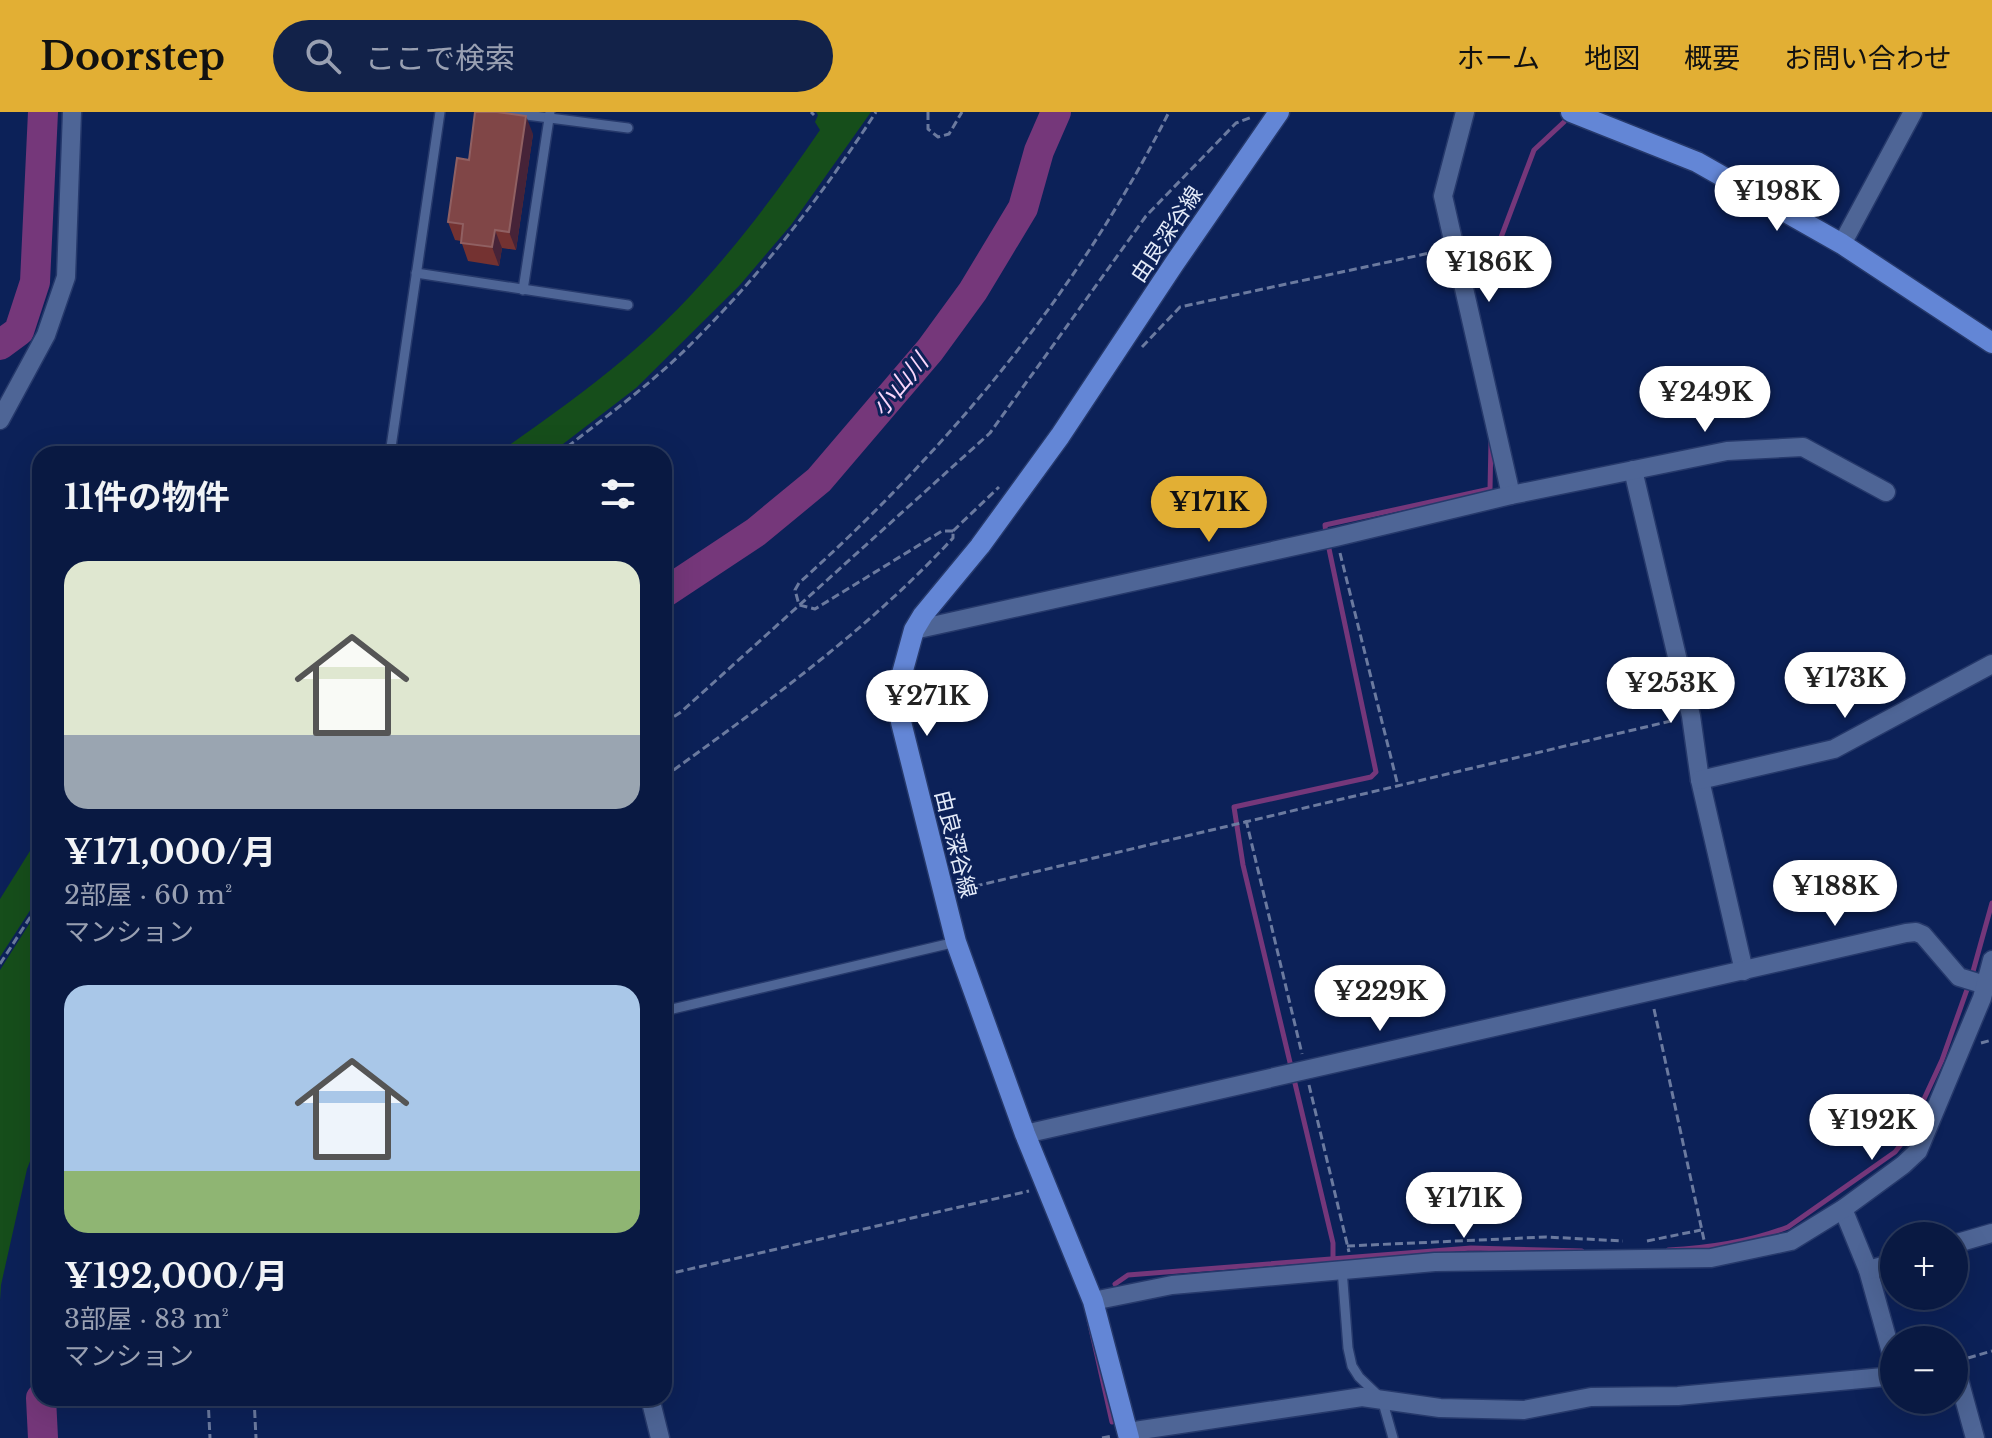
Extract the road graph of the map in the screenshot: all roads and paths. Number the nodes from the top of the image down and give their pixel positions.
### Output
1 (72, 112) edge
2 (440, 112) edge
3 (503, 112) edge
4 (876, 112) edge
5 (928, 112) edge
6 (962, 112) edge
7 (1169, 112) edge
8 (1465, 112) edge
9 (1913, 112) edge
10 (1577, 113) edge
11 (550, 115) edge
12 (1274, 119) edge
13 (628, 128) dead end
14 (1842, 244) junction
15 (1454, 246) junction
16 (416, 273) junction
17 (523, 290) junction
18 (628, 305) dead end
19 (1992, 343) edge
20 (1140, 350) dead end
21 (0, 420) edge
22 (391, 446) edge
23 (568, 446) edge
24 (1633, 470) junction
25 (1886, 492) dead end
26 (1511, 495) junction
27 (1336, 537) junction
28 (799, 605) junction
29 (914, 630) junction
30 (1992, 664) edge
31 (1691, 716) junction
32 (672, 718) edge
33 (672, 771) edge
34 (1700, 780) junction
35 (1398, 786) junction
36 (1246, 820) junction
37 (945, 894) junction
38 (32, 914) edge
39 (956, 942) junction
40 (1992, 960) edge
41 (0, 964) edge
42 (1744, 971) junction
43 (1985, 985) junction
44 (1650, 992) junction
45 (672, 1009) edge
46 (1306, 1072) junction
47 (1025, 1134) junction
48 (1048, 1187) junction
49 (1843, 1209) junction
50 (1701, 1230) junction
51 (1992, 1233) edge
52 (1968, 1240) edge
53 (1631, 1241) dead end
54 (1645, 1241) dead end
55 (1347, 1246) junction
56 (1711, 1258) junction
57 (1880, 1267) edge
58 (1347, 1269) junction
59 (1868, 1270) junction
60 (672, 1273) edge
61 (1093, 1301) junction
62 (1884, 1326) edge
63 (1992, 1351) edge
64 (1968, 1361) edge
65 (1880, 1377) edge
66 (1382, 1399) junction
67 (208, 1406) edge
68 (254, 1406) edge
69 (652, 1406) edge
70 (1968, 1412) edge
71 (1128, 1435) edge
72 (210, 1438) edge
73 (256, 1438) edge
74 (660, 1438) edge
75 (1393, 1438) edge
76 (1975, 1438) edge

1 - 21 street
2 - 16 lane
3 - 11 lane
4 - 23 path
5 - 6 path
7 - 28 path
8 - 15 street
9 - 14 street
10 - 14 main road
11 - 13 lane
11 - 17 lane
12 - 28 path
12 - 29 main road, 由良深谷線
14 - 19 main road
15 - 20 path
15 - 26 street
16 - 17 lane
16 - 22 lane
17 - 18 lane
24 - 25 street
24 - 26 street
24 - 31 street
26 - 27 street
27 - 29 street
27 - 35 path
28 - 32 path
28 - 33 path
29 - 37 main road, 由良深谷線
30 - 34 street
31 - 34 street
31 - 35 path
34 - 42 street
35 - 36 path
36 - 37 path
36 - 46 path
37 - 39 main road, 由良深谷線
38 - 41 path
39 - 45 lane
39 - 47 main road, 由良深谷線
40 - 43 street
42 - 43 street
42 - 44 street
43 - 49 street
44 - 46 street
44 - 50 path
46 - 47 street
46 - 55 path
47 - 48 main road, 由良深谷線
48 - 60 path
48 - 61 main road, 由良深谷線
49 - 56 street
49 - 59 street
50 - 54 path
50 - 56 path
51 - 52 street
53 - 55 path
55 - 58 path
56 - 58 street
57 - 59 street
58 - 61 street
58 - 66 lane
59 - 62 street
61 - 71 main road, 由良深谷線
63 - 64 path
65 - 66 street
66 - 71 street
66 - 75 lane
67 - 72 path
68 - 73 path
69 - 74 street
70 - 76 street

